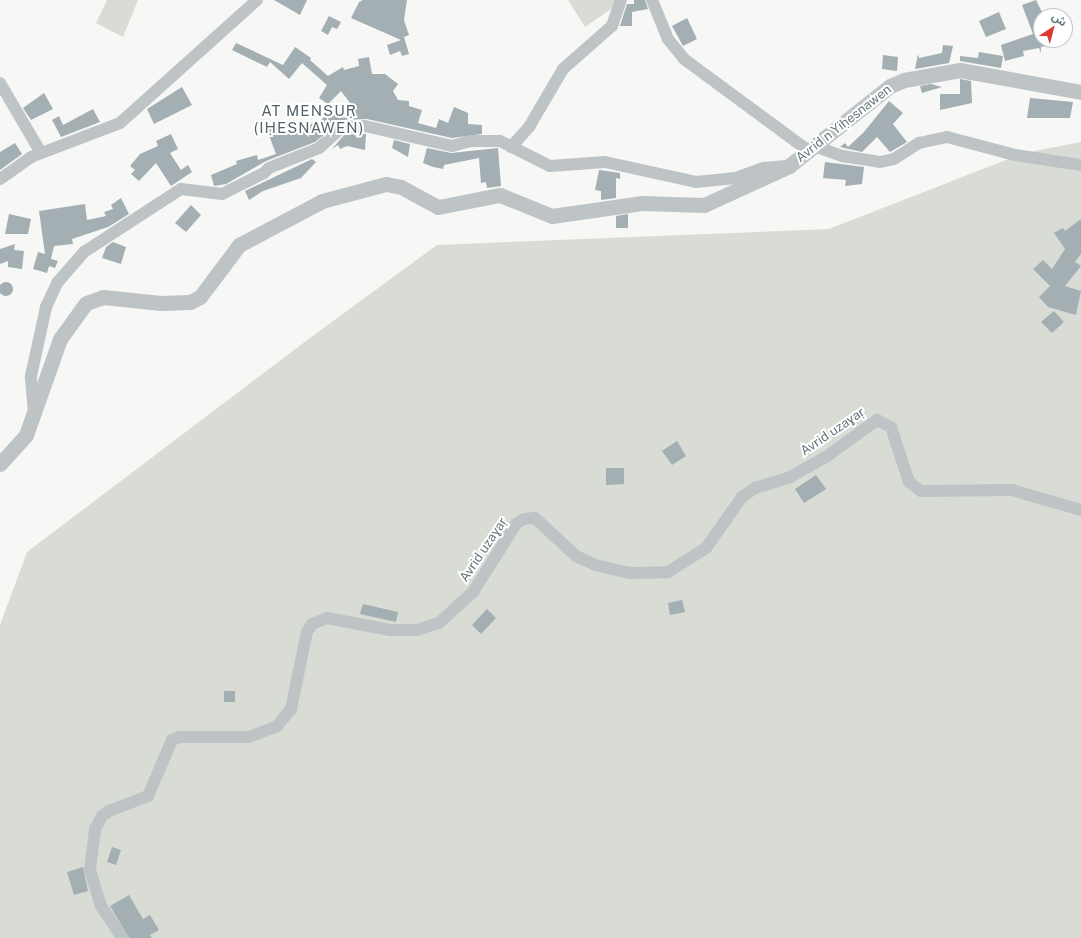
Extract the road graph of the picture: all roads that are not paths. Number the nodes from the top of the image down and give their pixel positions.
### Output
1 (257, 0) edge
2 (621, 0) edge
3 (652, 0) edge
4 (0, 83) edge
5 (1081, 92) edge
6 (511, 147) junction
7 (813, 149) junction
8 (41, 153) junction
9 (1081, 165) edge
10 (789, 166) junction
11 (0, 179) edge
12 (35, 416) junction
13 (0, 464) edge
14 (1081, 510) edge
15 (122, 938) edge

1 - 8 street
2 - 6 street
3 - 7 street
4 - 8 street
5 - 7 street, Avrid n Yiḥesnawen
6 - 10 street
6 - 12 street
7 - 9 street
7 - 10 street, Avrid n Yiḥesnawen
8 - 11 street
10 - 12 street, Avrid n Yiḥesnawen
12 - 13 street, Avrid n Yiḥesnawen
14 - 15 street, Avrid uzaɣaṛ

